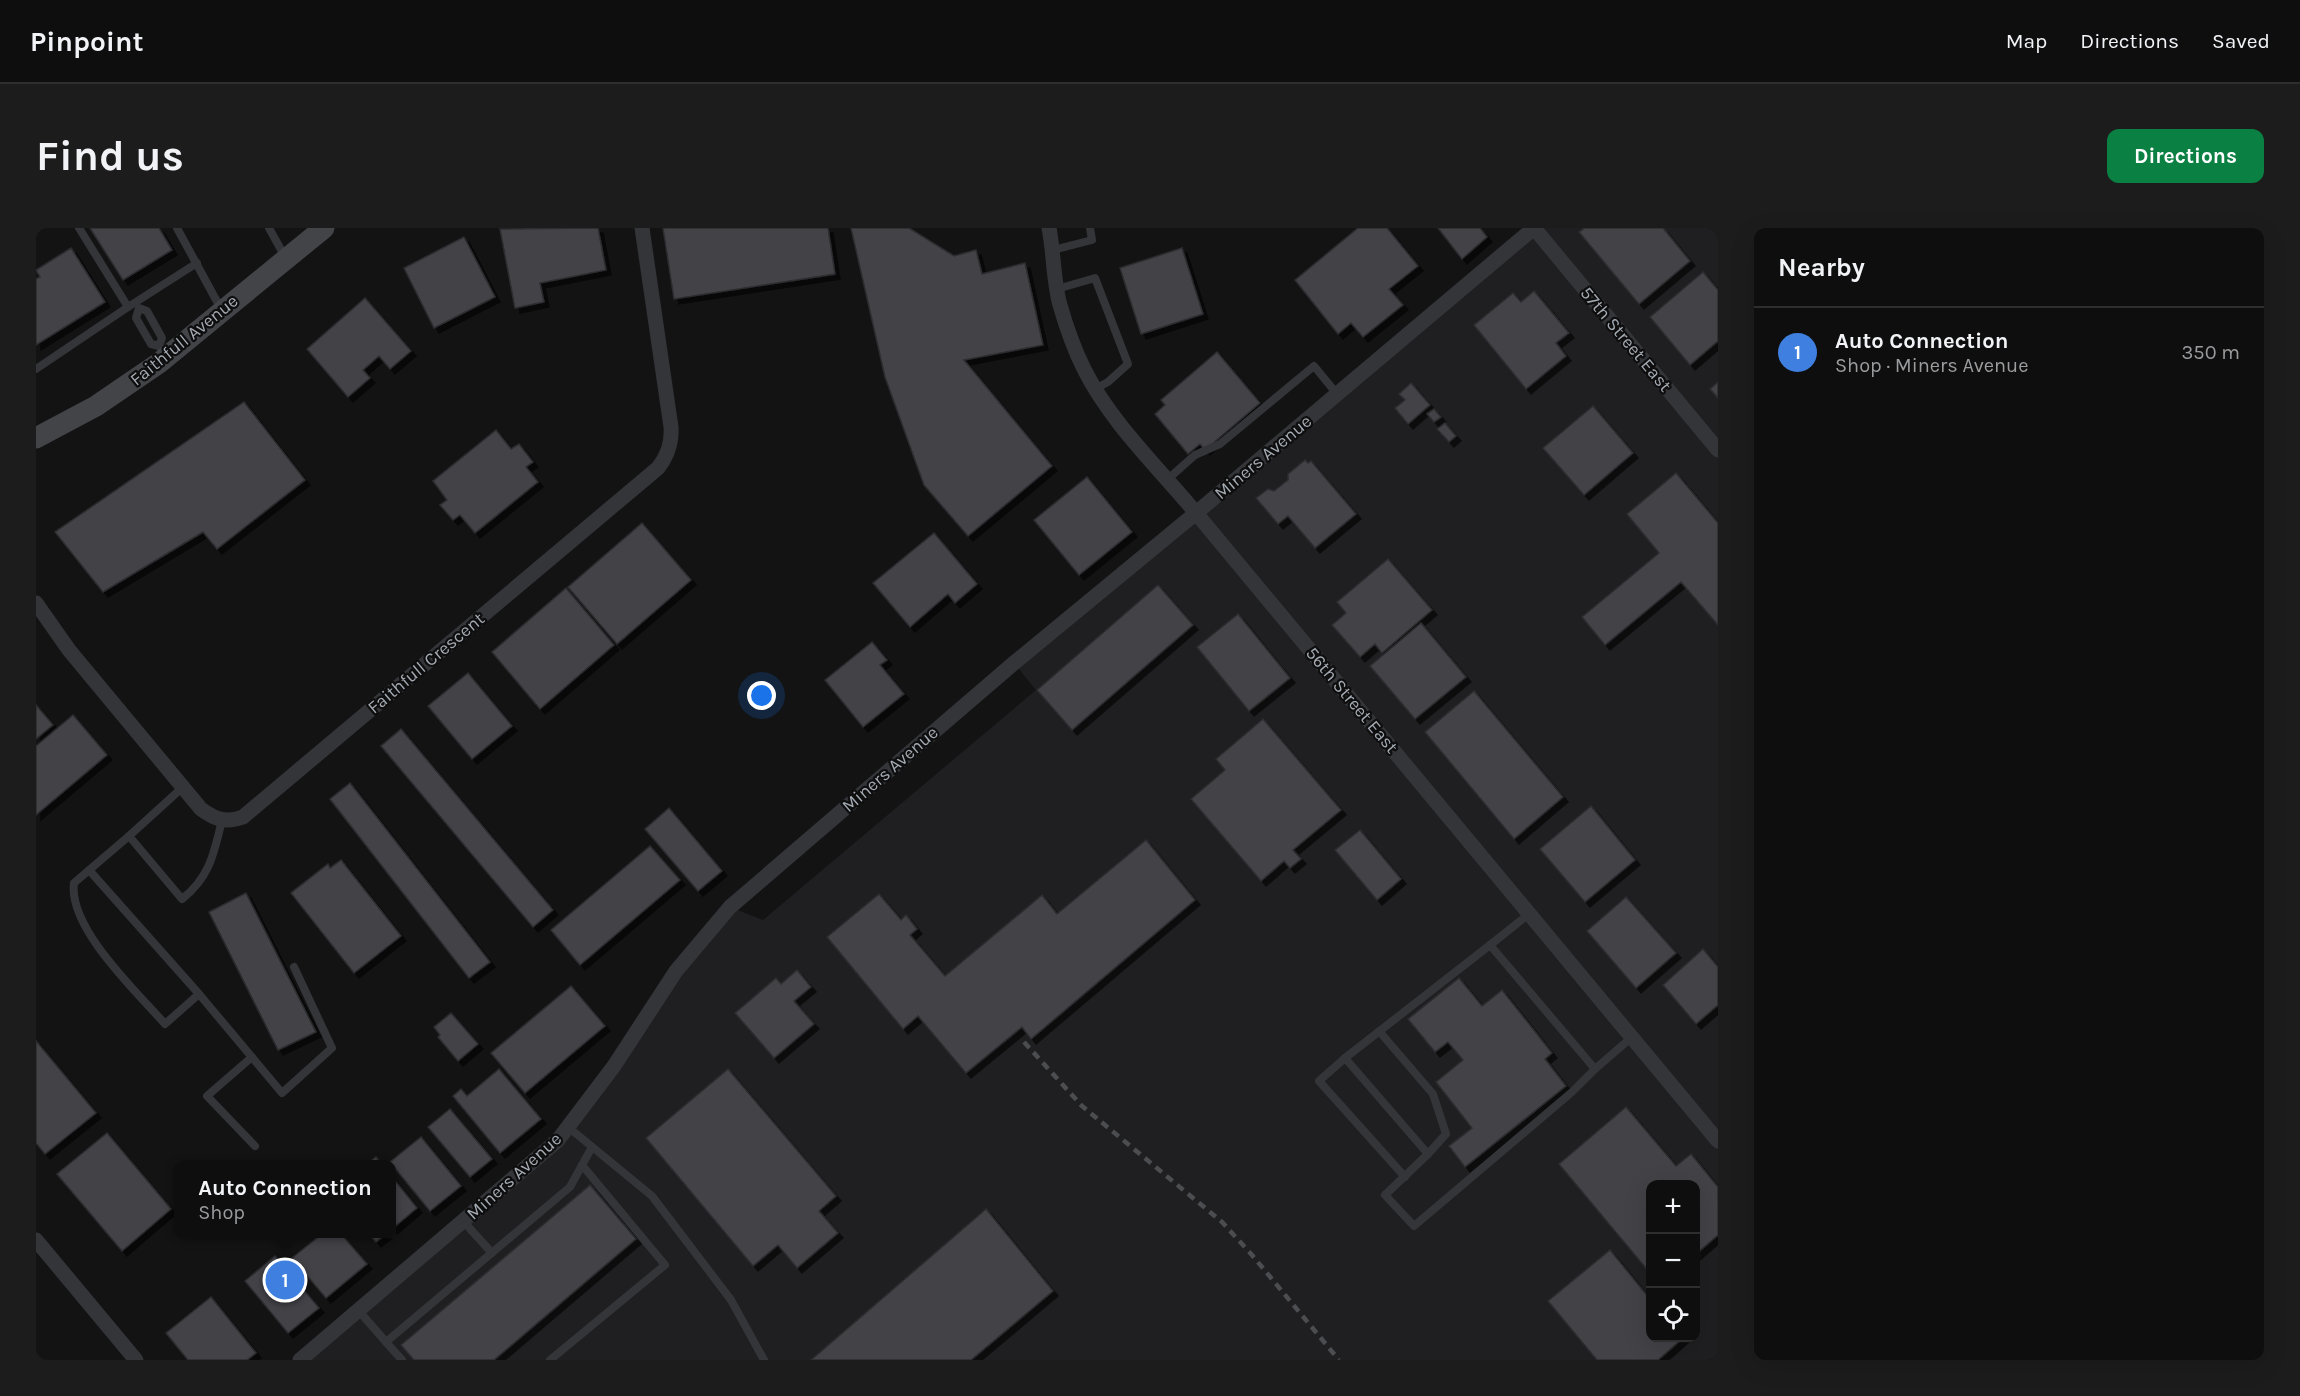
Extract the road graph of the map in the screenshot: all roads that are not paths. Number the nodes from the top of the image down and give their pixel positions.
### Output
1 (79, 228) edge
2 (177, 228) edge
3 (269, 228) edge
4 (324, 228) edge
5 (642, 228) edge
6 (1049, 228) edge
7 (1090, 228) edge
8 (1534, 228) edge
9 (1053, 250) junction
10 (285, 258) junction
11 (197, 263) junction
12 (1057, 289) junction
13 (134, 306) junction
14 (222, 310) junction
15 (163, 351) junction
16 (36, 369) edge
17 (1095, 389) junction
18 (1337, 394) junction
19 (36, 438) edge
20 (1718, 450) edge
21 (1168, 479) junction
22 (1196, 513) junction
23 (36, 603) edge
24 (183, 788) junction
25 (222, 820) junction
26 (129, 836) junction
27 (89, 870) junction
28 (1529, 914) junction
29 (1490, 945) junction
30 (294, 967) dead end
31 (199, 994) junction
32 (1379, 1031) junction
33 (1632, 1037) junction
34 (252, 1057) junction
35 (1345, 1058) junction
36 (1595, 1069) junction
37 (568, 1127) junction
38 (1718, 1141) edge
39 (255, 1146) dead end
40 (592, 1147) junction
41 (1428, 1154) junction
42 (582, 1165) junction
43 (1405, 1177) junction
44 (464, 1221) junction
45 (36, 1240) edge
46 (492, 1253) junction
47 (358, 1310) junction
48 (386, 1342) junction
49 (136, 1360) edge
50 (300, 1360) edge
51 (402, 1360) edge
52 (550, 1360) edge
53 (764, 1360) edge

1 - 13 lane
2 - 11 lane
3 - 10 lane
4 - 10 street, Faithfull Avenue
5 - 25 street, Faithfull Crescent
6 - 9 street, 56th Street East
7 - 9 lane
8 - 18 street, Miners Avenue
8 - 20 street, 57th Street East
9 - 12 street, 56th Street East
10 - 14 street, Faithfull Avenue
11 - 13 lane
11 - 14 lane
12 - 17 street, 56th Street East
12 - 17 lane
13 - 15 lane
13 - 15 lane
13 - 16 lane
14 - 15 street, Faithfull Avenue
15 - 19 street, Faithfull Avenue
17 - 21 street, 56th Street East
18 - 21 lane
18 - 22 street, Miners Avenue
21 - 22 street, 56th Street East
22 - 28 street, 56th Street East
22 - 37 street, Miners Avenue
23 - 24 street
24 - 25 street
24 - 26 lane
25 - 26 lane
26 - 27 lane
27 - 31 lane
27 - 31 lane
28 - 29 lane
28 - 33 street, 56th Street East
29 - 32 lane
29 - 36 lane
30 - 34 lane
31 - 34 lane
32 - 35 lane
32 - 41 lane
33 - 36 lane
33 - 38 street, 56th Street East
34 - 39 lane
35 - 41 lane
35 - 43 lane
36 - 43 lane
37 - 40 lane
37 - 44 street, Miners Avenue
40 - 42 lane
40 - 53 lane
41 - 43 lane
42 - 46 lane
42 - 52 lane
44 - 46 lane
44 - 47 street, Miners Avenue
45 - 49 street
46 - 48 lane
47 - 48 lane
47 - 50 street, Miners Avenue
48 - 51 lane

